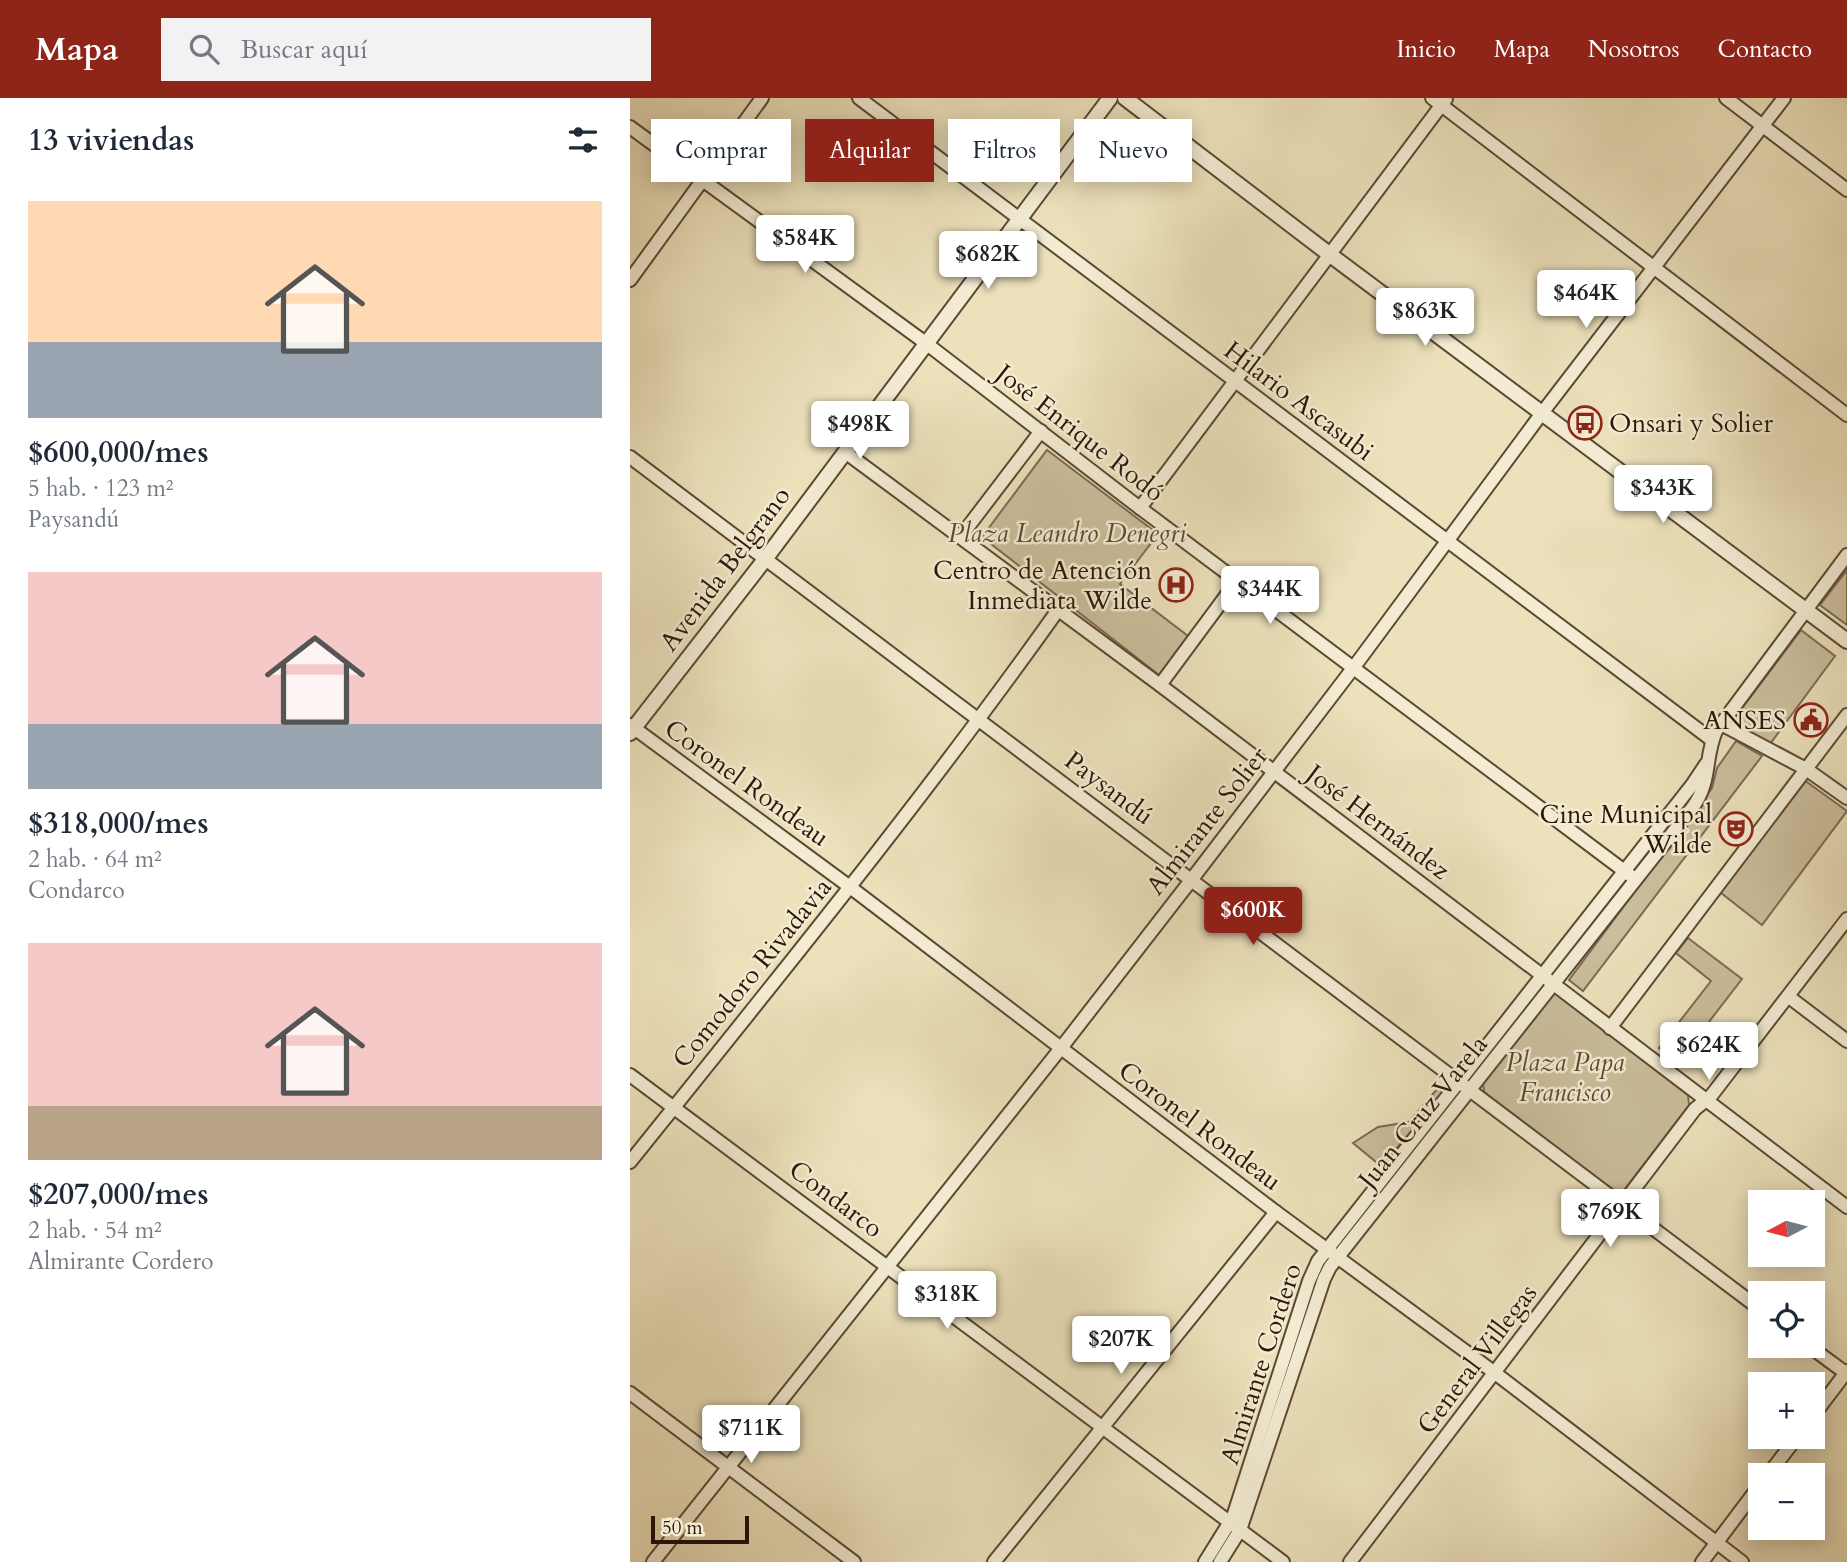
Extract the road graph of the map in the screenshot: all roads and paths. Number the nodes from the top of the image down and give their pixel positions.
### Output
1 (762, 98) edge
2 (859, 98) edge
3 (1111, 98) edge
4 (1125, 98) edge
5 (1726, 98) edge
6 (1784, 98) edge
7 (1440, 100) edge
8 (747, 119) edge
9 (1763, 126) junction
10 (630, 127) edge
11 (651, 142) edge
12 (701, 182) edge
13 (707, 182) edge
14 (1847, 190) edge
15 (1020, 218) junction
16 (1329, 254) junction
17 (1656, 268) junction
18 (630, 280) edge
19 (927, 344) junction
20 (1234, 380) junction
21 (1542, 413) junction
22 (1847, 415) edge
23 (1041, 431) junction
24 (845, 452) junction
25 (630, 457) edge
26 (1140, 508) junction
27 (961, 536) junction
28 (1447, 542) junction
29 (1847, 555) edge
30 (766, 558) junction
31 (1237, 581) junction
32 (1805, 609) junction
33 (1058, 610) junction
34 (1847, 641) edge
35 (1354, 667) junction
36 (1160, 685) junction
37 (1847, 715) edge
38 (981, 719) junction
39 (1721, 724) junction
40 (631, 729) edge
41 (1712, 740) junction
42 (1806, 769) junction
43 (1274, 772) junction
44 (1847, 798) edge
45 (1630, 875) junction
46 (1192, 879) junction
47 (850, 887) junction
48 (1847, 919) edge
49 (1547, 980) junction
50 (1789, 997) junction
51 (1610, 1028) junction
52 (1847, 1041) edge
53 (1060, 1048) junction
54 (630, 1075) edge
55 (1459, 1082) junction
56 (1471, 1090) junction
57 (1706, 1101) junction
58 (674, 1107) junction
59 (630, 1161) edge
60 (1622, 1206) junction
61 (1847, 1206) edge
62 (1276, 1212) junction
63 (1332, 1253) junction
64 (887, 1266) junction
65 (1748, 1300) edge
66 (1825, 1358) edge
67 (1495, 1373) junction
68 (1846, 1373) edge
69 (630, 1393) edge
70 (1825, 1400) edge
71 (1102, 1426) junction
72 (1788, 1449) edge
73 (1777, 1463) edge
74 (726, 1467) junction
75 (1748, 1501) edge
76 (1235, 1526) junction
77 (1717, 1543) junction
78 (653, 1562) edge
79 (854, 1562) edge
80 (994, 1562) edge
81 (1205, 1562) edge
82 (1220, 1562) edge
83 (1283, 1562) edge
84 (1349, 1562) edge
85 (1702, 1562) edge
86 (1742, 1562) edge

1 - 8 street
2 - 15 street, Hilario Ascasubi
3 - 15 street, Avenida Belgrano
4 - 16 street
5 - 9 street
6 - 9 street, Almirante Solier
7 - 16 street
7 - 17 street
9 - 14 street
9 - 17 street, Almirante Solier
10 - 11 street, José Enrique Rodó
12 - 18 street
13 - 19 street, José Enrique Rodó
15 - 19 street, Avenida Belgrano
15 - 20 street, Hilario Ascasubi
16 - 20 street
16 - 21 street
17 - 21 street, Almirante Solier
17 - 22 street
19 - 23 street, José Enrique Rodó
19 - 24 street, Avenida Belgrano
20 - 26 street
20 - 28 street, Hilario Ascasubi
21 - 28 street, Almirante Solier
21 - 32 street
23 - 26 street, José Enrique Rodó
23 - 27 street
24 - 27 street, José Hernández
24 - 30 street, Avenida Belgrano
25 - 30 street, Paysandú
26 - 31 street, José Enrique Rodó
27 - 33 street, José Hernández
28 - 35 street, Almirante Solier
28 - 41 street, Hilario Ascasubi
29 - 32 street
30 - 38 street, Paysandú
30 - 40 street, Avenida Belgrano
31 - 35 street, José Enrique Rodó
31 - 36 street
32 - 34 street
32 - 39 street
33 - 36 street, José Hernández
33 - 38 street, Comodoro Rivadavia
35 - 43 street, Almirante Solier
35 - 45 street, José Enrique Rodó
36 - 43 street, José Hernández
37 - 42 street
38 - 46 street, Paysandú
38 - 47 street, Comodoro Rivadavia
39 - 41 street, Juan Cruz Varela
39 - 42 street
40 - 47 street, Coronel Rondeau
41 - 45 street, Juan Cruz Varela
42 - 44 street
42 - 51 street
43 - 46 street, Almirante Solier
43 - 49 street, José Hernández
45 - 49 street, Juan Cruz Varela
46 - 53 street, Almirante Solier
46 - 55 street, Paysandú
47 - 53 street, Coronel Rondeau
47 - 58 street, Comodoro Rivadavia
48 - 50 street, General Villegas
49 - 51 street, José Hernández
49 - 55 street, Almirante Cordero
49 - 56 street, Juan Cruz Varela
50 - 52 street
50 - 57 street, General Villegas
51 - 57 street, José Hernández
53 - 62 street, Coronel Rondeau
53 - 64 street, Almirante Solier
54 - 58 street, Condarco
55 - 56 street, Paysandú
55 - 63 street, Almirante Cordero
56 - 60 street, Paysandú
56 - 63 street, Juan Cruz Varela
57 - 60 street, General Villegas
57 - 61 street, José Hernández
58 - 59 street, Comodoro Rivadavia
58 - 64 street, Condarco
60 - 65 street, Paysandú
60 - 67 street, General Villegas
62 - 63 street, Coronel Rondeau
62 - 71 street, Almirante Cordero
63 - 67 street, Coronel Rondeau
63 - 76 street, Almirante Cordero
64 - 71 street, Condarco
64 - 74 street, Almirante Solier
66 - 68 street
67 - 77 street, Coronel Rondeau
67 - 84 street, General Villegas
68 - 70 street
69 - 74 street
71 - 76 street, Condarco
71 - 80 street, Almirante Cordero
72 - 73 street
74 - 78 street, Almirante Solier
74 - 79 street
75 - 77 street
76 - 81 street, Almirante Cordero
76 - 82 street
76 - 83 street, Condarco
77 - 85 street
77 - 86 street, Coronel Rondeau

